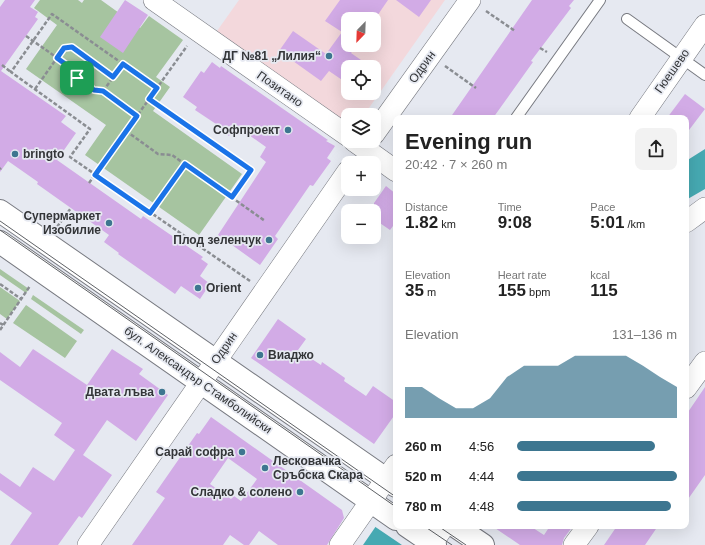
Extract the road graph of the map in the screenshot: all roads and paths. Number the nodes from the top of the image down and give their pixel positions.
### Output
1 (154, 0) edge
2 (470, 0) edge
3 (600, 0) edge
4 (627, 19) dead end
5 (705, 25) edge
6 (198, 30) junction
7 (515, 31) dead end
8 (26, 36) dead end
9 (33, 41) junction
10 (430, 56) junction
11 (57, 58) junction
12 (681, 58) junction
13 (123, 64) junction
14 (2, 65) dead end
15 (10, 72) junction
16 (705, 75) edge
17 (113, 77) junction
18 (157, 88) junction
19 (476, 88) dead end
20 (35, 89) junction
21 (103, 91) junction
22 (149, 99) junction
23 (518, 115) edge
24 (642, 115) edge
25 (137, 116) junction
26 (381, 118) edge
27 (341, 130) edge
28 (126, 131) junction
29 (366, 148) edge
30 (185, 164) junction
31 (393, 169) edge
32 (95, 175) junction
33 (341, 181) edge
34 (89, 183) dead end
35 (232, 197) junction
36 (71, 208) dead end
37 (705, 208) edge
38 (0, 211) edge
39 (150, 213) junction
40 (689, 220) edge
41 (265, 221) dead end
42 (54, 231) dead end
43 (0, 242) edge
44 (0, 284) edge
45 (31, 285) dead end
46 (264, 291) junction
47 (21, 299) junction
48 (0, 322) edge
49 (4, 325) junction
50 (0, 330) edge
51 (215, 360) junction
52 (201, 382) junction
53 (393, 478) edge
54 (374, 504) junction
55 (393, 517) edge
56 (413, 529) edge
57 (459, 529) edge
58 (586, 529) edge
59 (434, 540) edge
60 (88, 545) edge
61 (340, 545) edge
62 (483, 545) edge
63 (574, 545) edge

1 - 6 street, Позитано
2 - 7 path
2 - 10 street, Одрин
3 - 23 lane
4 - 12 lane
5 - 12 street, Гюешево
6 - 18 path
6 - 27 street, Позитано
8 - 9 path
9 - 11 path
9 - 13 path
9 - 15 path
10 - 19 path
10 - 26 street, Одрин
11 - 17 path
11 - 20 path
11 - 21 path
12 - 16 lane
12 - 24 street, Гюешево
13 - 17 path
13 - 18 path
14 - 15 path
15 - 20 path
17 - 21 path
18 - 22 path
20 - 32 path
21 - 25 path
22 - 25 path
22 - 35 path
25 - 28 path
28 - 30 path
28 - 32 path
29 - 31 street, Позитано
30 - 35 path
30 - 39 path
32 - 34 path
32 - 39 path
33 - 46 street, Одрин
35 - 41 path
36 - 42 path
37 - 40 street
38 - 51 main road
39 - 46 path
43 - 52 main road, бул. Александър Стамболийски
44 - 47 path
45 - 47 path
46 - 51 street, Одрин
47 - 49 path
48 - 49 path
49 - 50 path
51 - 52 street, Одрин
51 - 53 main road
52 - 54 main road, бул. Александър Стамболийски
52 - 60 street, Одрин
53 - 54 street
54 - 55 main road, бул. Александър Стамболийски
54 - 61 street
56 - 59 main road
57 - 62 main road
58 - 63 street

